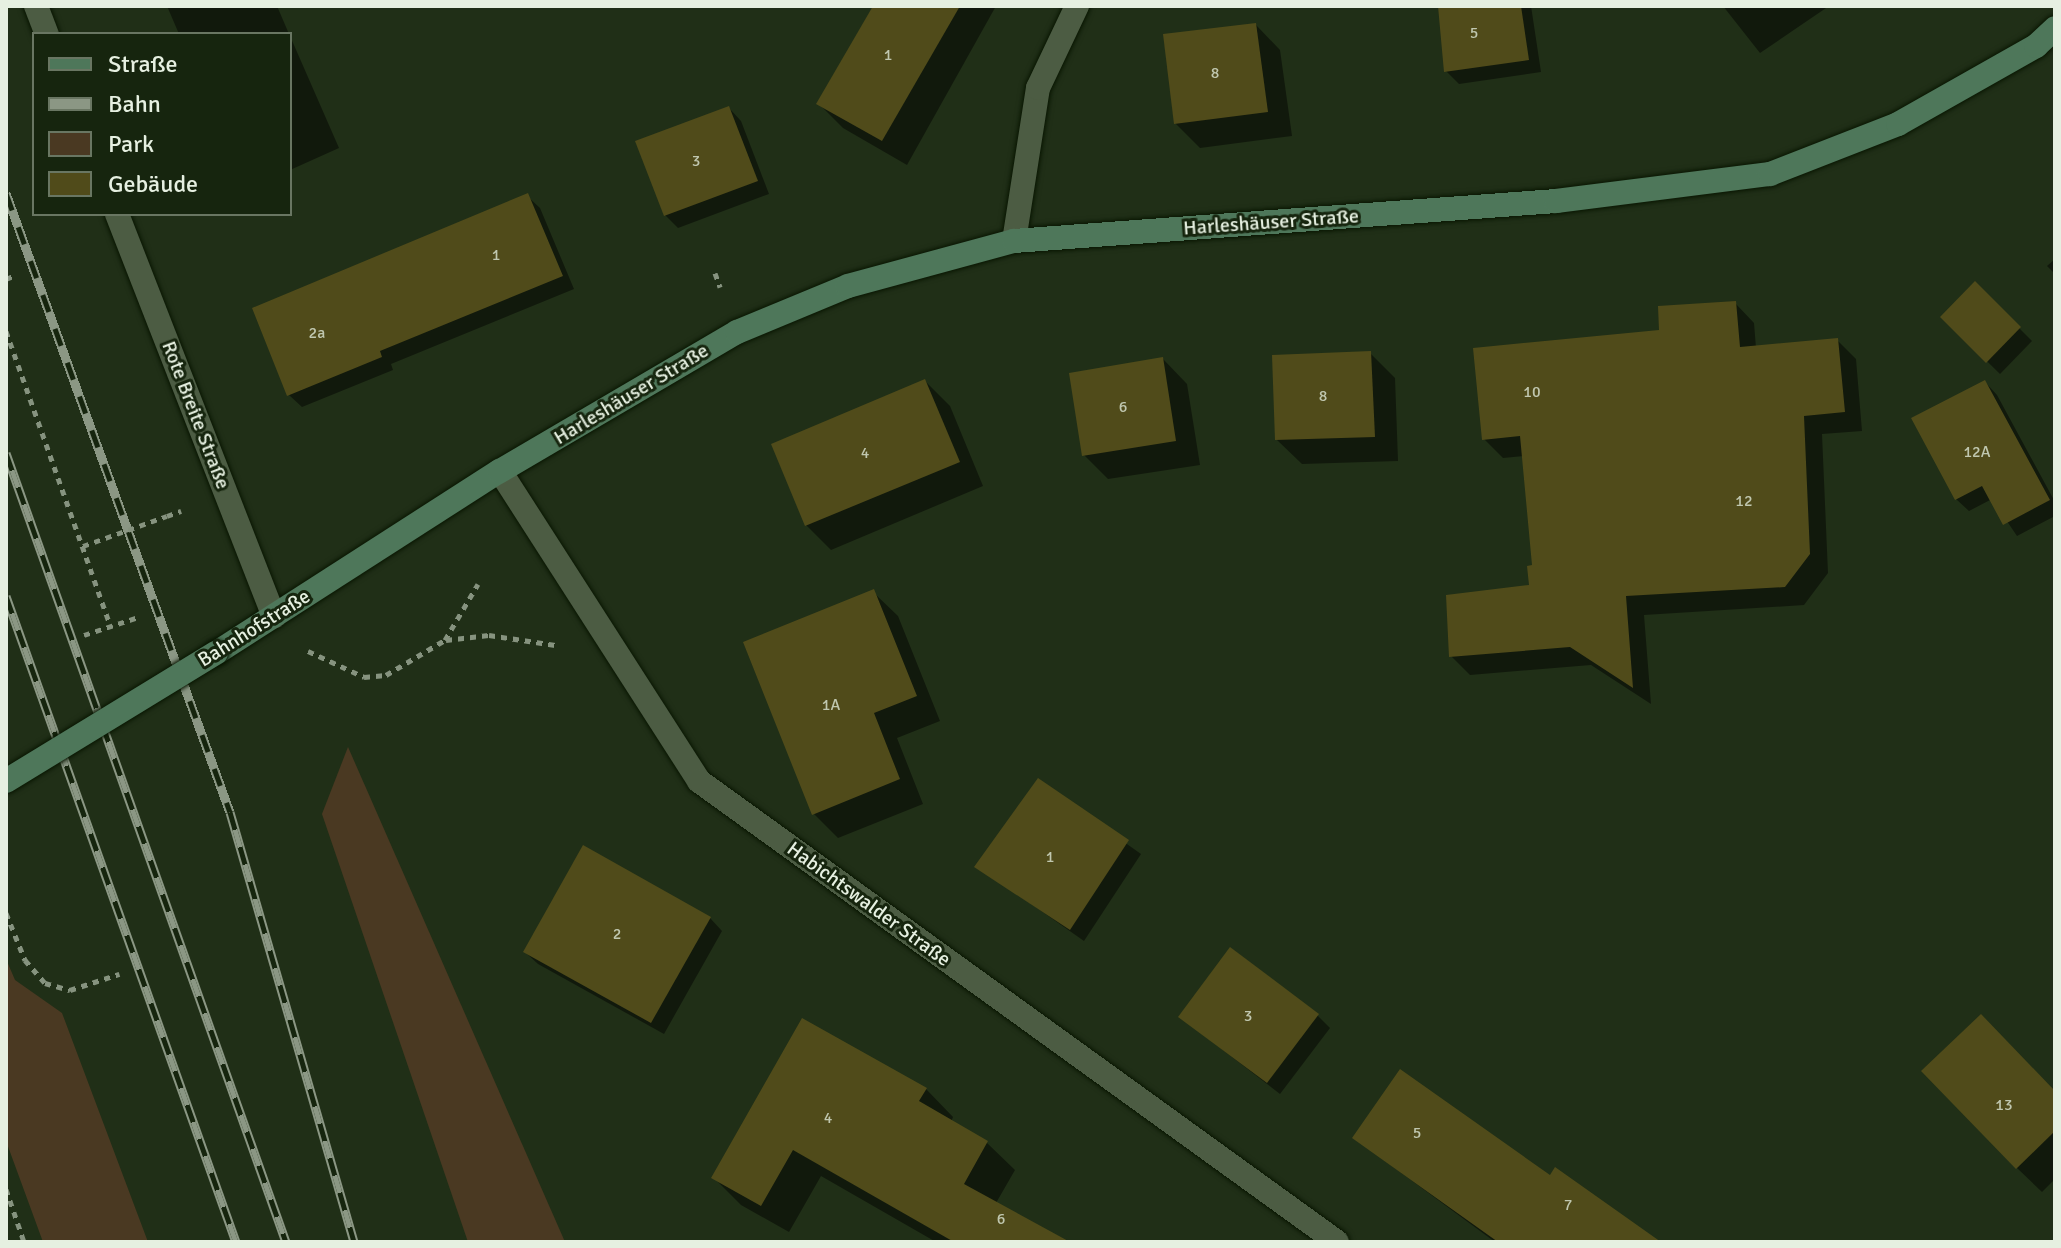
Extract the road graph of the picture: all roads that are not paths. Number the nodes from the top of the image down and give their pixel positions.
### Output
1 (36, 6) edge
2 (1077, 6) edge
3 (2055, 28) edge
4 (46, 32) edge
5 (118, 216) edge
6 (1014, 241) junction
7 (500, 471) junction
8 (274, 616) junction
9 (6, 781) edge
10 (1337, 1242) edge

1 - 4 street
2 - 6 street
3 - 6 main road, Harleshäuser Straße
5 - 8 street, Rote Breite Straße
6 - 7 main road, Harleshäuser Straße
7 - 8 main road, Bahnhofstraße
7 - 10 street, Habichtswalder Straße
8 - 9 main road, Bahnhofstraße, bridge

